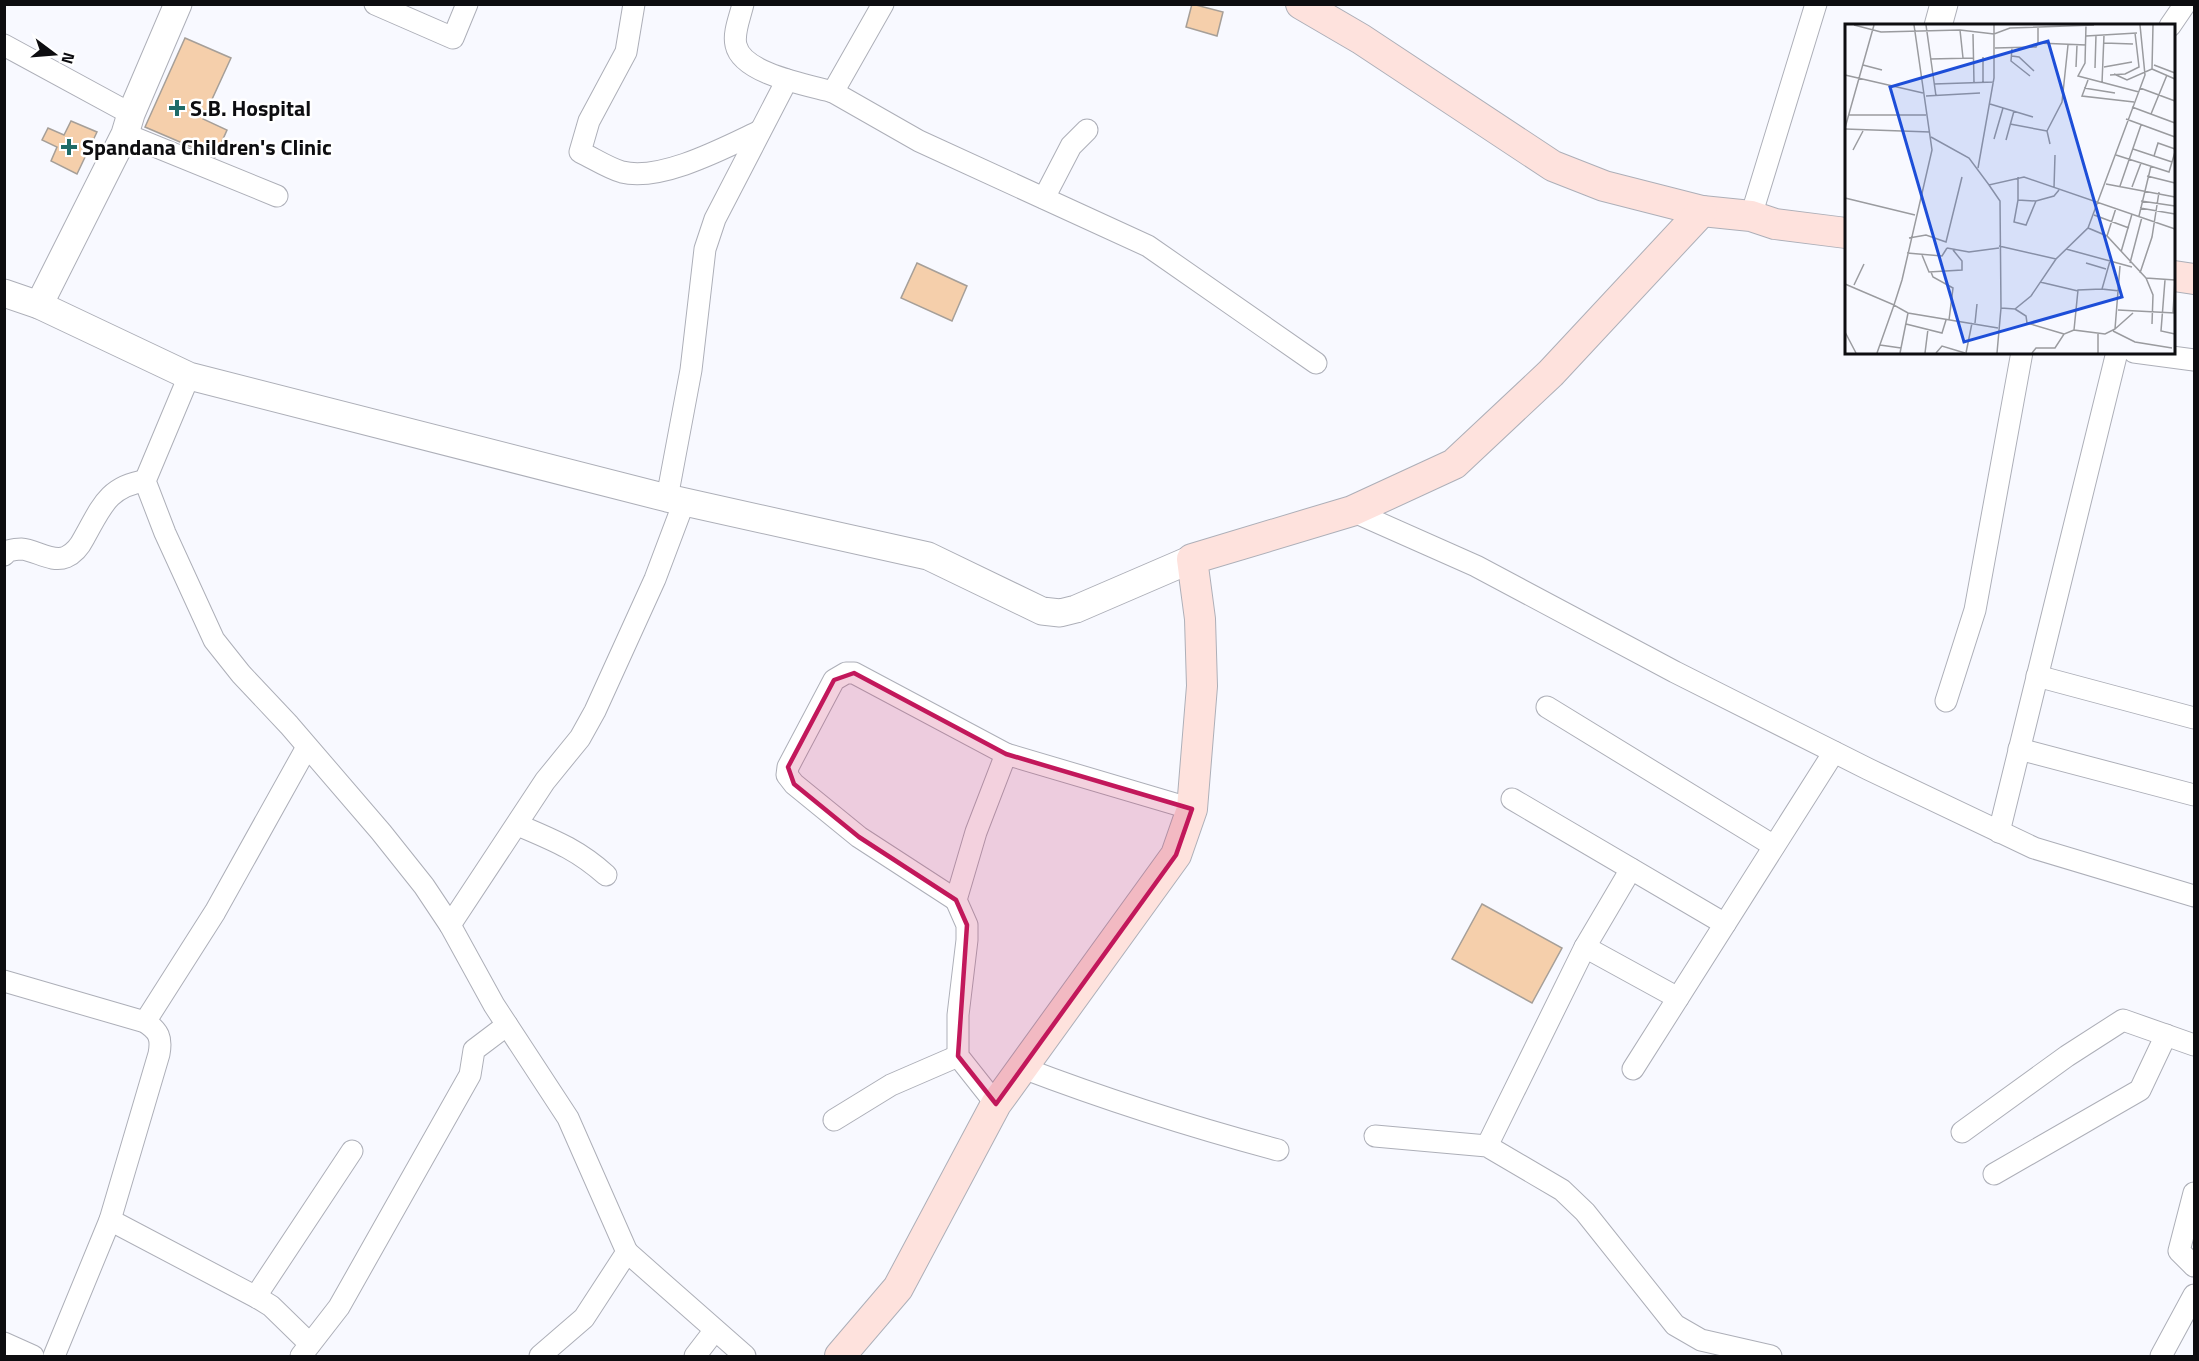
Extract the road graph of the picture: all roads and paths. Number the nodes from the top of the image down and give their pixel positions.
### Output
1 (178, 4) edge
2 (375, 4) edge
3 (467, 4) edge
4 (634, 4) edge
5 (743, 4) edge
6 (883, 4) edge
7 (1301, 4) edge
8 (1816, 4) edge
9 (1944, 4) edge
10 (2185, 4) edge
11 (1939, 24) edge
12 (2171, 24) edge
13 (4, 45) edge
14 (787, 80) junction
15 (833, 92) junction
16 (128, 124) junction
17 (1087, 130) dead end
18 (760, 131) junction
19 (277, 196) dead end
20 (1044, 198) junction
21 (1702, 211) junction
22 (1750, 216) junction
23 (1845, 217) edge
24 (1845, 233) edge
25 (2175, 259) edge
26 (2194, 261) edge
27 (2175, 276) edge
28 (2194, 279) edge
29 (4, 293) edge
30 (39, 305) junction
31 (2022, 354) edge
32 (2116, 354) edge
33 (2148, 354) edge
34 (2194, 360) edge
35 (1317, 363) dead end
36 (189, 376) junction
37 (145, 482) junction
38 (676, 500) junction
39 (1352, 511) junction
40 (4, 555) edge
41 (1192, 559) junction
42 (2037, 676) junction
43 (1946, 701) dead end
44 (1547, 707) dead end
45 (2194, 718) edge
46 (308, 747) junction
47 (2019, 749) junction
48 (1834, 752) junction
49 (1006, 754) junction
50 (2194, 795) edge
51 (1512, 799) dead end
52 (1192, 809) junction
53 (518, 825) junction
54 (1999, 832) junction
55 (1774, 846) junction
56 (1631, 869) junction
57 (606, 875) dead end
58 (2194, 896) edge
59 (956, 900) junction
60 (1725, 924) junction
61 (450, 925) junction
62 (1585, 946) junction
63 (4, 981) edge
64 (1678, 998) junction
65 (145, 1022) junction
66 (507, 1025) junction
67 (2166, 1035) junction
68 (2194, 1045) edge
69 (958, 1056) junction
70 (1023, 1068) junction
71 (1633, 1069) dead end
72 (996, 1104) junction
73 (834, 1120) dead end
74 (1962, 1132) dead end
75 (1375, 1136) dead end
76 (1487, 1146) junction
77 (1278, 1150) dead end
78 (352, 1151) dead end
79 (1994, 1174) dead end
80 (2194, 1193) edge
81 (110, 1220) junction
82 (627, 1252) junction
83 (2194, 1266) edge
84 (2194, 1295) edge
85 (265, 1302) junction
86 (715, 1330) junction
87 (4, 1343) edge
88 (305, 1350) edge
89 (33, 1356) edge
90 (54, 1356) edge
91 (540, 1356) edge
92 (695, 1356) edge
93 (746, 1356) edge
94 (840, 1356) edge
95 (1771, 1356) edge
96 (2161, 1356) edge

1 - 16 street
2 - 3 street
4 - 18 street
5 - 14 street
6 - 15 street
7 - 21 main road
8 - 22 street
9 - 11 street
10 - 12 street
13 - 16 street
14 - 15 street
14 - 18 street
15 - 20 street
16 - 19 street
16 - 30 street
17 - 20 street
18 - 38 street
20 - 35 street
21 - 22 main road
21 - 39 main road
22 - 23 main road
22 - 24 main road
25 - 26 main road
27 - 28 main road
29 - 30 street
30 - 36 street
31 - 43 street
32 - 42 street
33 - 34 street
36 - 37 street
36 - 38 street
37 - 40 street
37 - 46 street
38 - 41 street
38 - 53 street
39 - 41 main road
39 - 48 street
41 - 52 main road
42 - 45 street
42 - 47 street
44 - 55 street
46 - 61 street
46 - 65 street
47 - 50 street
47 - 54 street
48 - 54 street
48 - 55 street
49 - 52 street
49 - 59 street
49 - 59 street
51 - 56 street
52 - 70 main road
53 - 57 street
53 - 61 street
54 - 58 street
55 - 60 street
56 - 60 street
56 - 62 street
59 - 69 street
60 - 64 street
61 - 66 street
62 - 64 street
62 - 76 street
63 - 65 street
64 - 71 street
65 - 81 street
66 - 82 street
66 - 88 street
67 - 68 street
67 - 74 street
67 - 79 street
69 - 72 street
69 - 73 street
70 - 72 main road
70 - 77 street
72 - 94 main road
75 - 76 street
76 - 95 street
78 - 85 street
80 - 83 street
81 - 85 street
81 - 90 street
82 - 86 street
82 - 91 street
84 - 96 street
85 - 88 street
86 - 92 street
86 - 93 street
87 - 89 street

